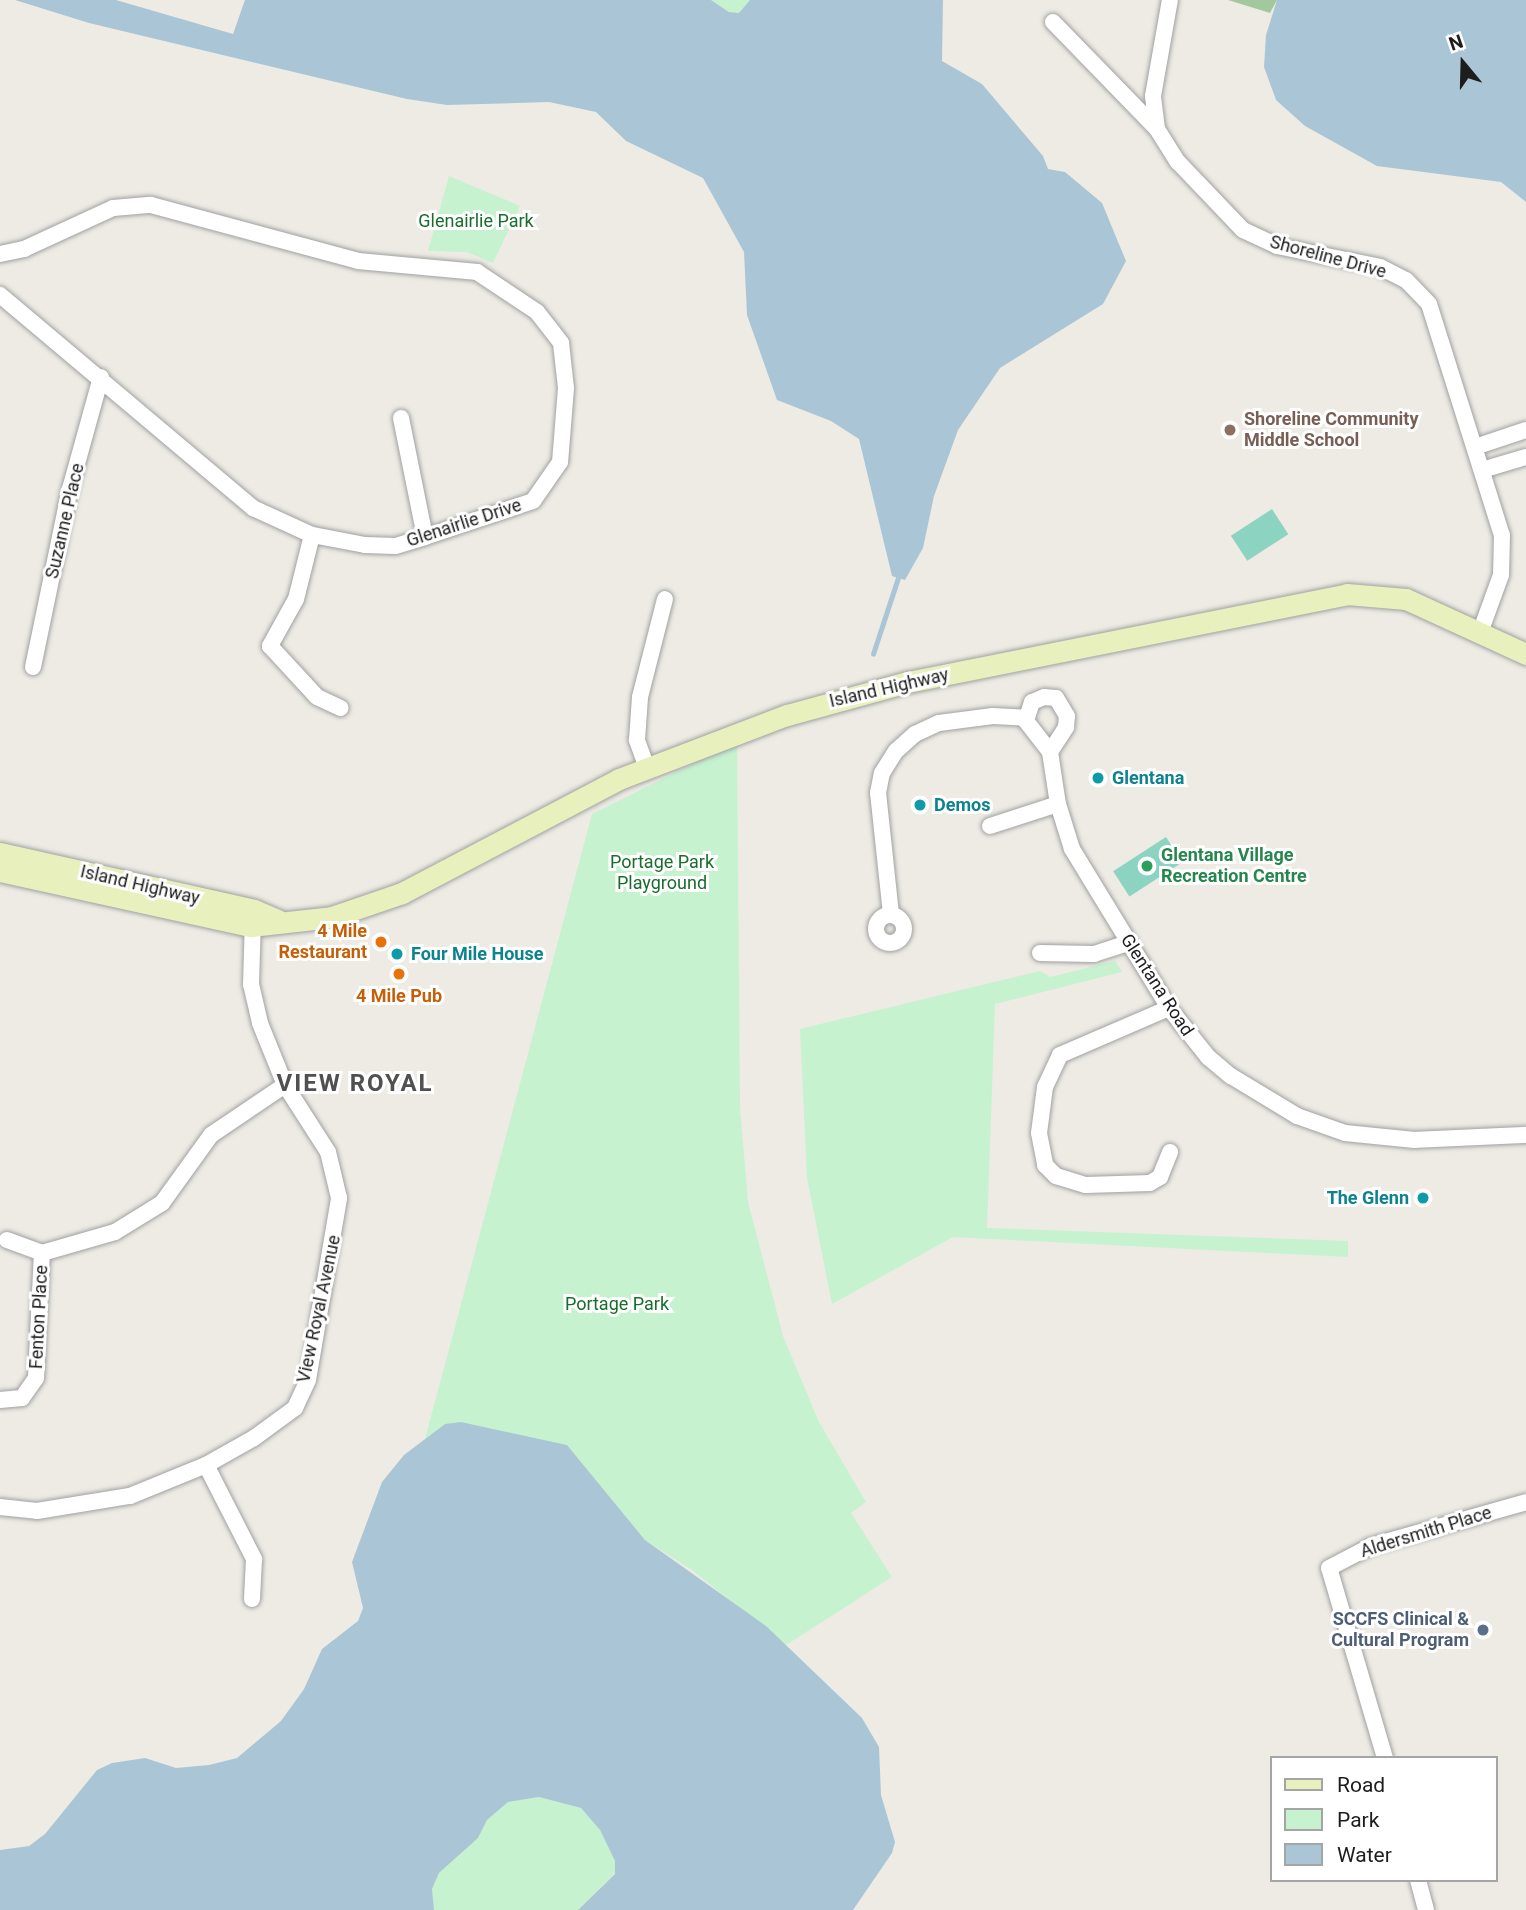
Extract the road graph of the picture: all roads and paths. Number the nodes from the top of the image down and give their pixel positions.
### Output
1 (1170, 0) edge
2 (1054, 22) dead end
3 (1157, 129) junction
4 (0, 254) edge
5 (0, 295) edge
6 (101, 377) junction
7 (401, 418) dead end
8 (1526, 430) edge
9 (1475, 447) junction
10 (1526, 457) edge
11 (1482, 470) junction
12 (312, 535) junction
13 (425, 537) junction
14 (665, 599) dead end
15 (1481, 630) junction
16 (1526, 653) edge
17 (33, 667) dead end
18 (341, 708) dead end
19 (1026, 718) junction
20 (1050, 752) junction
21 (647, 768) junction
22 (1058, 804) junction
23 (990, 826) dead end
24 (0, 853) edge
25 (0, 871) edge
26 (891, 914) dead end
27 (252, 918) junction
28 (1128, 943) junction
29 (1040, 953) dead end
30 (1169, 1008) junction
31 (285, 1085) junction
32 (1526, 1135) edge
33 (1170, 1152) dead end
34 (7, 1240) dead end
35 (42, 1252) junction
36 (0, 1400) edge
37 (206, 1465) junction
38 (1526, 1502) edge
39 (0, 1507) edge
40 (252, 1599) dead end
41 (1383, 1756) edge
42 (1419, 1882) edge
43 (1426, 1910) edge

1 - 3 street
2 - 3 street, Shoreline Drive
3 - 9 street, Shoreline Drive
4 - 13 street, Glenairlie Drive
5 - 6 street, Glenairlie Drive
6 - 12 street, Glenairlie Drive
6 - 17 street, Suzanne Place
7 - 13 street
8 - 9 street
9 - 11 street, Shoreline Drive
10 - 11 street
11 - 15 street, Shoreline Drive
12 - 13 street, Glenairlie Drive
12 - 18 street
14 - 21 street
15 - 16 main road, Island Highway
15 - 21 main road, Island Highway
19 - 20 street
19 - 20 street
19 - 26 street
20 - 22 street, Glentana Road
21 - 27 main road, Island Highway
22 - 23 street
22 - 28 street, Glentana Road
24 - 27 main road, Island Highway
25 - 27 main road, Island Highway
27 - 31 street, View Royal Avenue
28 - 29 street
28 - 30 street, Glentana Road
30 - 32 street, Glentana Road
30 - 33 street
31 - 35 street
31 - 37 street, View Royal Avenue
34 - 35 street
35 - 36 street, Fenton Place
37 - 39 street, View Royal Avenue
37 - 40 street
38 - 41 street, Aldersmith Place
42 - 43 street

